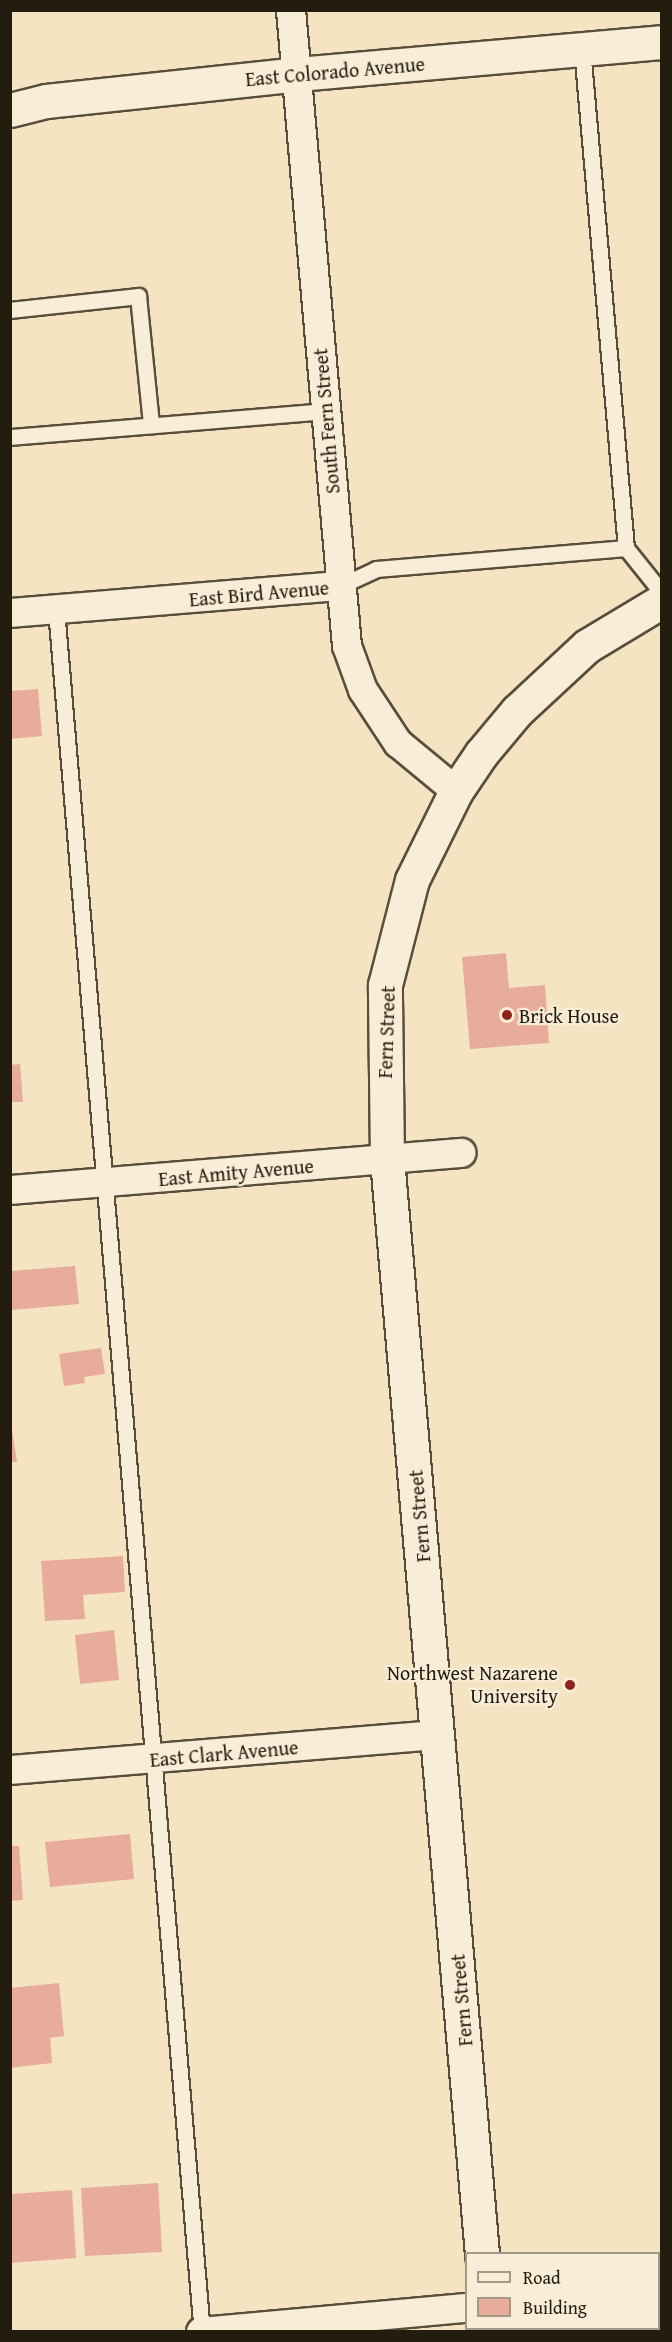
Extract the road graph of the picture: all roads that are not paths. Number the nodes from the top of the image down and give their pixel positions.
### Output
1 (291, 10) edge
2 (662, 42) edge
3 (582, 49) junction
4 (297, 74) junction
5 (10, 110) edge
6 (10, 310) edge
7 (325, 411) junction
8 (150, 425) junction
9 (10, 437) edge
10 (626, 548) junction
11 (340, 586) junction
12 (662, 593) edge
13 (662, 601) edge
14 (56, 609) junction
15 (10, 612) edge
16 (456, 791) junction
17 (461, 1153) dead end
18 (387, 1160) junction
19 (104, 1183) junction
20 (10, 1190) edge
21 (438, 1735) junction
22 (153, 1758) junction
23 (10, 1770) edge
24 (482, 2252) edge
25 (465, 2308) edge
26 (201, 2331) edge

1 - 4 street, South Fern Street
2 - 3 street, East Colorado Avenue
3 - 4 street, East Colorado Avenue
3 - 10 lane
4 - 5 street, East Colorado Avenue
4 - 7 street, South Fern Street
6 - 8 lane
7 - 8 lane
7 - 11 street, South Fern Street
8 - 9 lane
10 - 11 lane, East Bird Avenue
10 - 12 lane
11 - 14 street, East Bird Avenue
11 - 16 street, South Fern Street
13 - 16 street
14 - 15 street, East Bird Avenue
14 - 19 lane
16 - 18 street, Fern Street
17 - 18 street, East Amity Avenue
18 - 19 street, East Amity Avenue
18 - 21 street, Fern Street
19 - 20 street, East Amity Avenue
19 - 22 lane
21 - 22 street, East Clark Avenue
21 - 24 street, Fern Street
22 - 23 street, East Clark Avenue
22 - 26 lane
25 - 26 street

